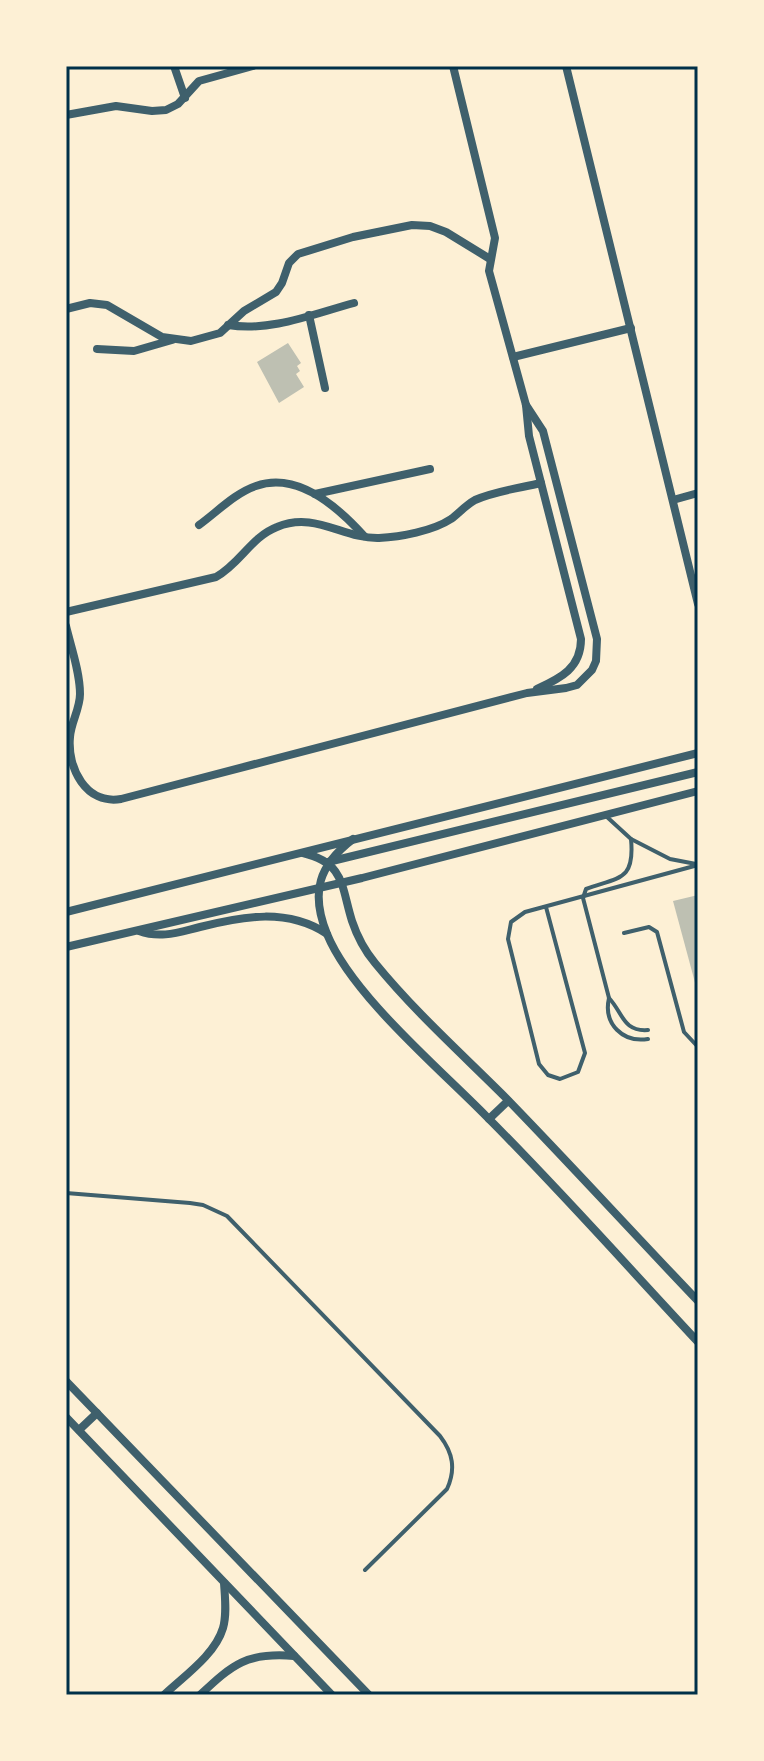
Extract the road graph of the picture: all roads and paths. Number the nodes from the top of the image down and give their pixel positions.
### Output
1 (174, 66) edge
2 (253, 66) edge
3 (453, 66) edge
4 (566, 66) edge
5 (185, 98) junction
6 (66, 115) edge
7 (490, 259) junction
8 (354, 303) dead end
9 (66, 309) edge
10 (309, 315) junction
11 (228, 325) junction
12 (631, 328) junction
13 (172, 340) junction
14 (97, 349) dead end
15 (513, 357) junction
16 (325, 388) dead end
17 (526, 405) junction
18 (430, 469) dead end
19 (541, 483) junction
20 (698, 493) edge
21 (315, 494) junction
22 (673, 500) junction
23 (563, 509) junction
24 (549, 513) junction
25 (199, 525) dead end
26 (364, 537) junction
27 (578, 565) junction
28 (564, 569) junction
29 (698, 604) edge
30 (66, 612) edge
31 (66, 626) edge
32 (581, 650) junction
33 (597, 650) junction
34 (527, 693) junction
35 (698, 753) edge
36 (698, 772) edge
37 (698, 791) edge
38 (604, 815) junction
39 (353, 839) junction
40 (631, 839) junction
41 (300, 852) junction
42 (328, 863) junction
43 (698, 864) edge
44 (343, 882) junction
45 (319, 887) junction
46 (583, 898) junction
47 (546, 907) junction
48 (66, 912) edge
49 (139, 930) junction
50 (624, 933) dead end
51 (327, 934) junction
52 (66, 947) edge
53 (609, 998) junction
54 (648, 1030) dead end
55 (648, 1039) dead end
56 (698, 1047) edge
57 (508, 1101) junction
58 (489, 1119) junction
59 (66, 1193) edge
60 (698, 1301) edge
61 (698, 1342) edge
62 (66, 1381) edge
63 (97, 1413) junction
64 (66, 1417) edge
65 (79, 1430) junction
66 (365, 1570) dead end
67 (224, 1582) junction
68 (295, 1656) junction
69 (164, 1695) edge
70 (200, 1695) edge
71 (332, 1695) edge
72 (369, 1695) edge

1 - 5 street
2 - 5 street
3 - 7 street
4 - 12 street
5 - 6 street
7 - 11 street
7 - 15 street
8 - 10 street
9 - 13 street
10 - 11 street
10 - 16 street
11 - 13 street
12 - 15 street
12 - 22 street
13 - 14 street
15 - 17 street
17 - 19 street
17 - 23 street
18 - 21 street
19 - 24 street
19 - 26 street
20 - 22 street
21 - 25 street
21 - 26 street
22 - 29 street
23 - 24 street
23 - 27 street
24 - 28 street
26 - 30 street
27 - 28 street
27 - 33 street
28 - 32 street
31 - 34 street
32 - 33 street
32 - 34 street
33 - 34 street
35 - 39 street
36 - 42 street
37 - 38 street
38 - 40 lane
38 - 44 street
39 - 41 street
39 - 42 street
40 - 43 lane
40 - 46 lane
41 - 42 street
41 - 48 street
42 - 44 street
42 - 45 street
43 - 46 lane
44 - 45 street
44 - 57 street
45 - 49 street
45 - 51 street
46 - 47 lane
46 - 53 lane
47 - 47 lane
49 - 51 street
49 - 52 street
50 - 56 lane
51 - 58 street
53 - 54 lane
53 - 55 lane
57 - 58 street
57 - 60 street
58 - 61 street
59 - 66 lane
62 - 63 street
63 - 65 street
63 - 72 street
64 - 65 street
65 - 67 street
67 - 68 street
67 - 69 street
68 - 70 street
68 - 71 street

